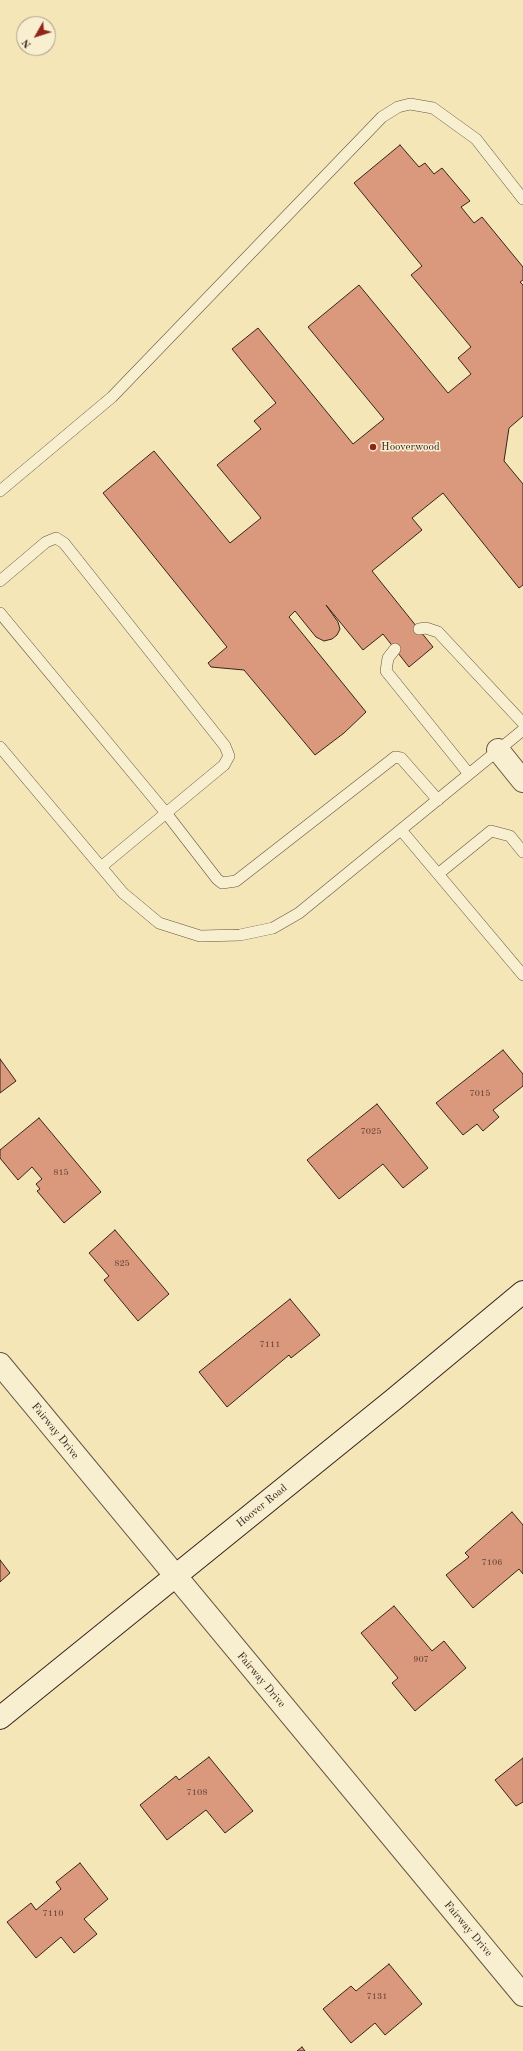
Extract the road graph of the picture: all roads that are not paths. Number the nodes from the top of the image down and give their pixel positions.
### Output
1 (523, 199) edge
2 (0, 491) edge
3 (0, 582) edge
4 (0, 613) edge
5 (419, 629) dead end
6 (395, 649) dead end
7 (523, 723) edge
8 (523, 730) edge
9 (0, 747) edge
10 (498, 750) junction
11 (469, 774) junction
12 (523, 781) edge
13 (438, 800) junction
14 (166, 813) junction
15 (401, 830) junction
16 (523, 852) edge
17 (101, 867) junction
18 (438, 874) junction
19 (523, 976) edge
20 (523, 1292) edge
21 (0, 1364) edge
22 (175, 1576) junction
23 (0, 1718) edge
24 (523, 1995) edge

1 - 2 lane
3 - 14 lane
4 - 14 lane
5 - 7 lane
6 - 11 lane
8 - 10 lane
9 - 17 lane
10 - 11 lane
10 - 12 street
11 - 13 lane
13 - 14 lane
13 - 15 lane
14 - 17 lane
15 - 17 lane
15 - 18 lane
16 - 18 lane
18 - 19 lane
20 - 22 street, Hoover Road
21 - 22 street, Fairway Drive
22 - 23 street, Hoover Road
22 - 24 street, Fairway Drive

